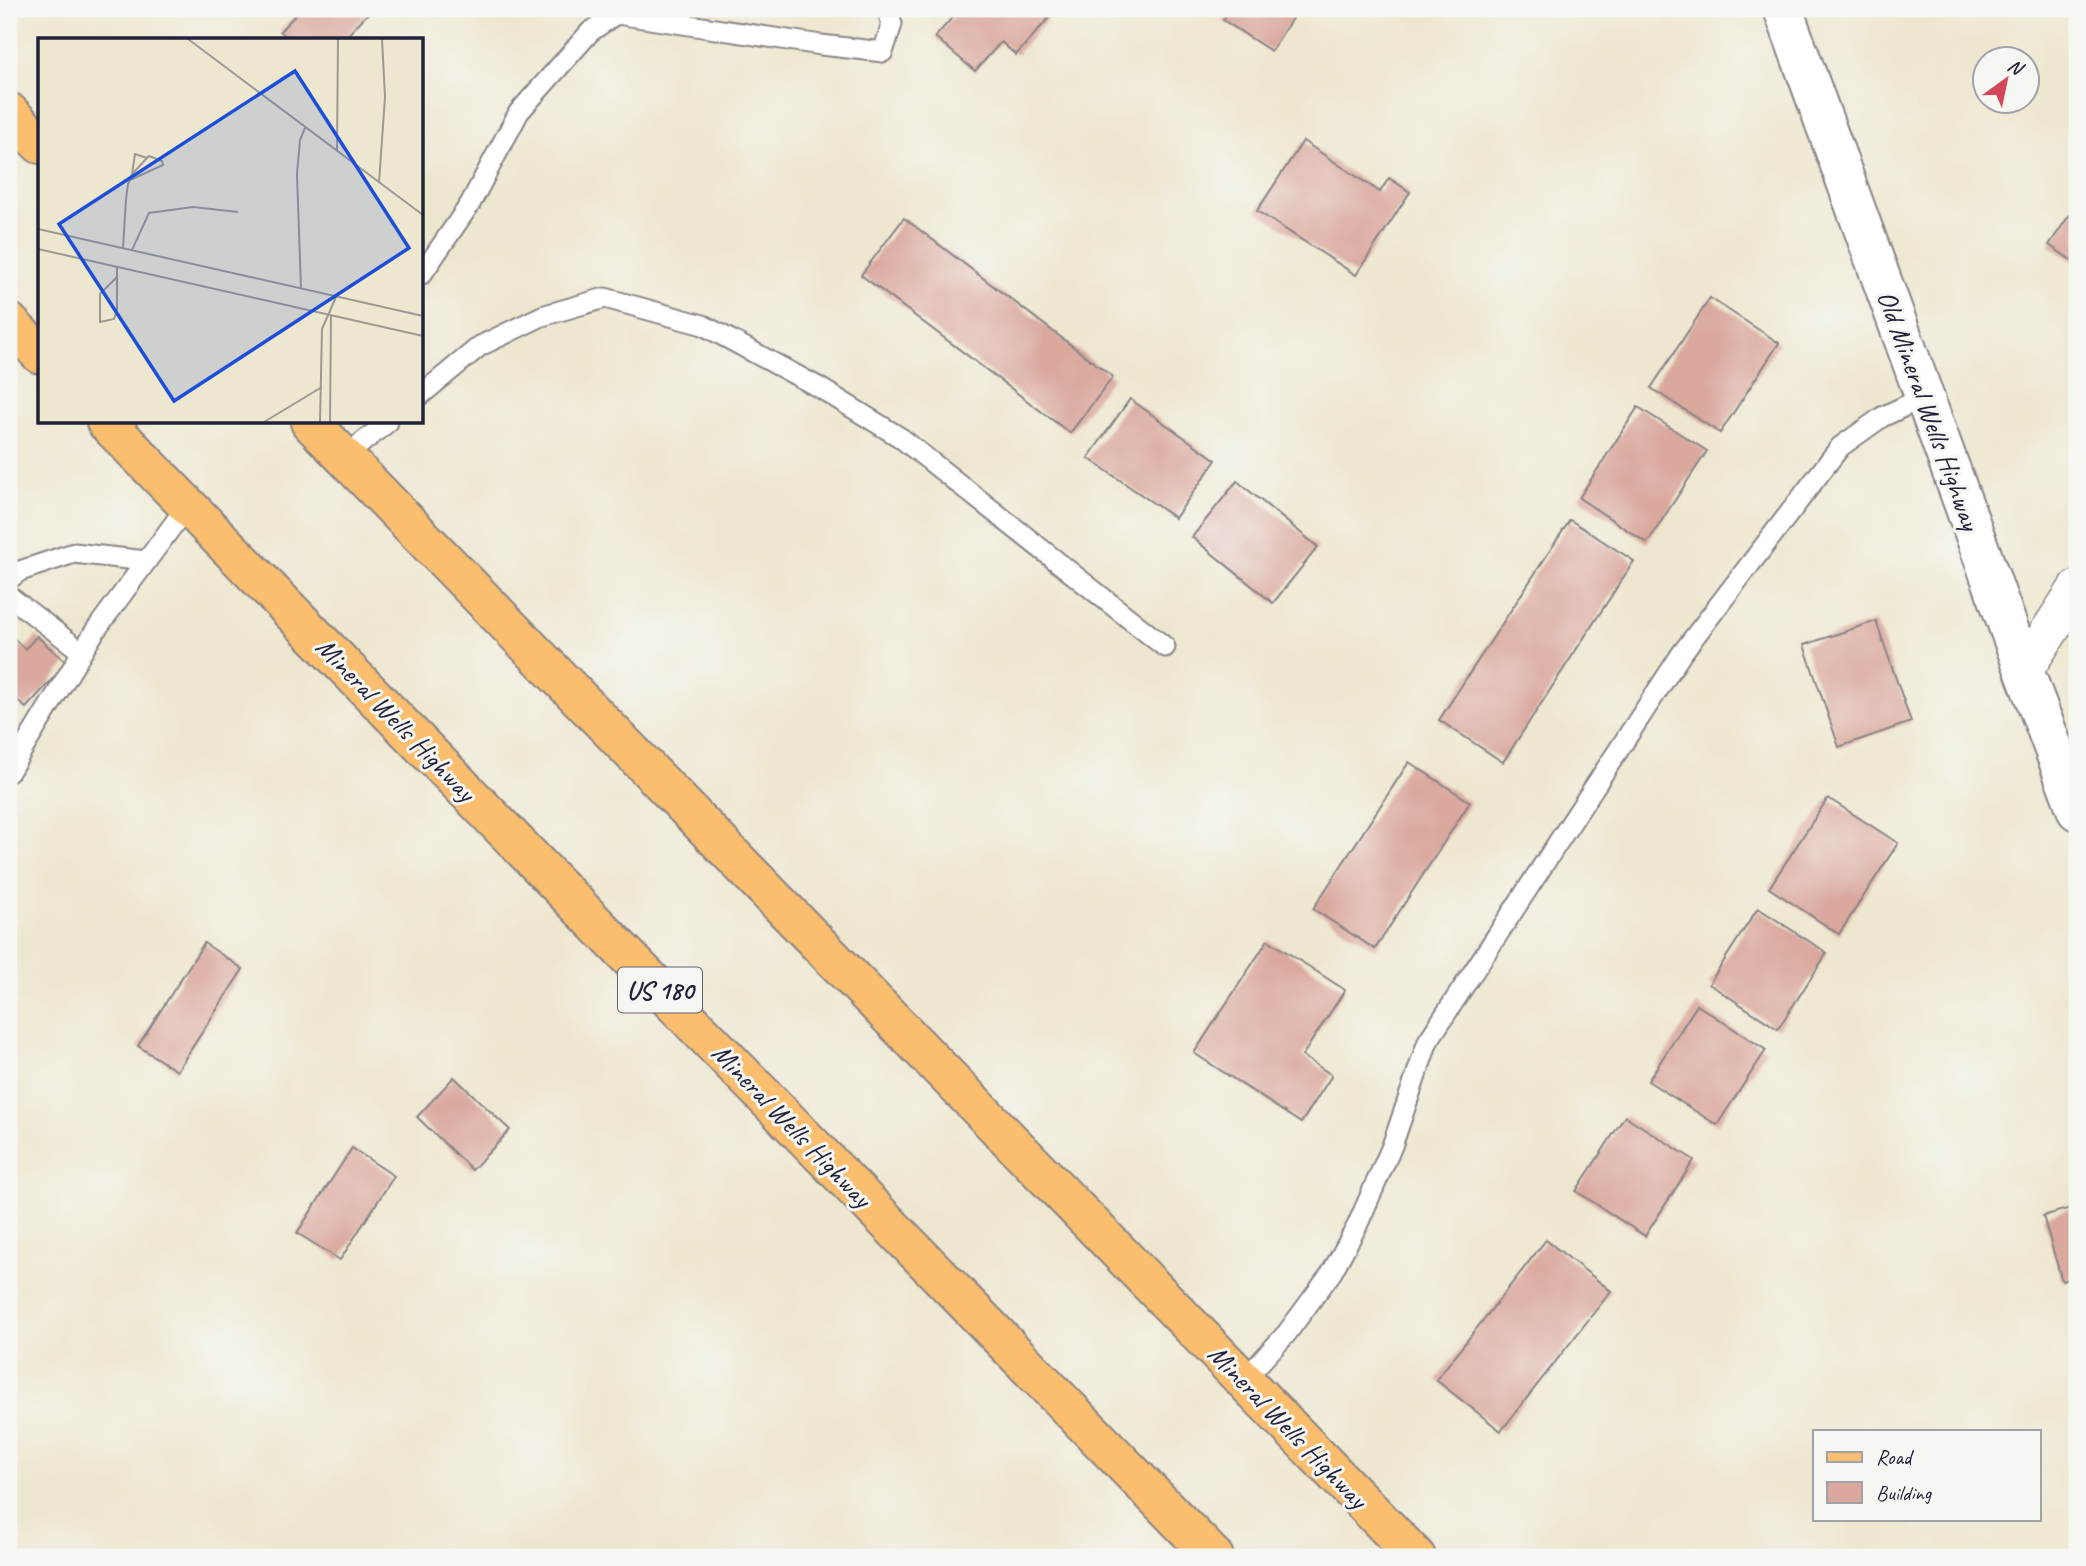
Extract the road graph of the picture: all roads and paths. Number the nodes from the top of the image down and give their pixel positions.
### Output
1 (887, 9) edge
2 (1783, 9) edge
3 (620, 11) edge
4 (9, 112) edge
5 (38, 142) edge
6 (424, 271) edge
7 (9, 322) edge
8 (38, 352) edge
9 (424, 392) edge
10 (1924, 397) junction
11 (108, 424) edge
12 (312, 424) edge
13 (385, 424) edge
14 (344, 457) junction
15 (187, 506) junction
16 (146, 561) junction
17 (9, 579) edge
18 (2077, 589) edge
19 (9, 596) edge
20 (1165, 647) dead end
21 (82, 652) junction
22 (2024, 670) junction
23 (9, 772) edge
24 (2077, 811) edge
25 (1244, 1380) junction
26 (1214, 1557) edge
27 (1416, 1557) edge

1 - 3 lane
2 - 10 street, Old Mineral Wells Highway
3 - 6 lane
4 - 5 main road
7 - 8 main road
9 - 20 lane
10 - 22 street, Old Mineral Wells Highway
10 - 25 lane
11 - 15 main road, Mineral Wells Highway / US 180
12 - 14 main road, Mineral Wells Highway
13 - 14 lane
14 - 25 main road, Mineral Wells Highway
15 - 16 lane
15 - 26 main road, Mineral Wells Highway / US 180
16 - 17 lane
16 - 21 lane
18 - 22 street
19 - 21 lane
21 - 23 lane
22 - 24 street, Old Mineral Wells Highway
25 - 27 main road, Mineral Wells Highway

